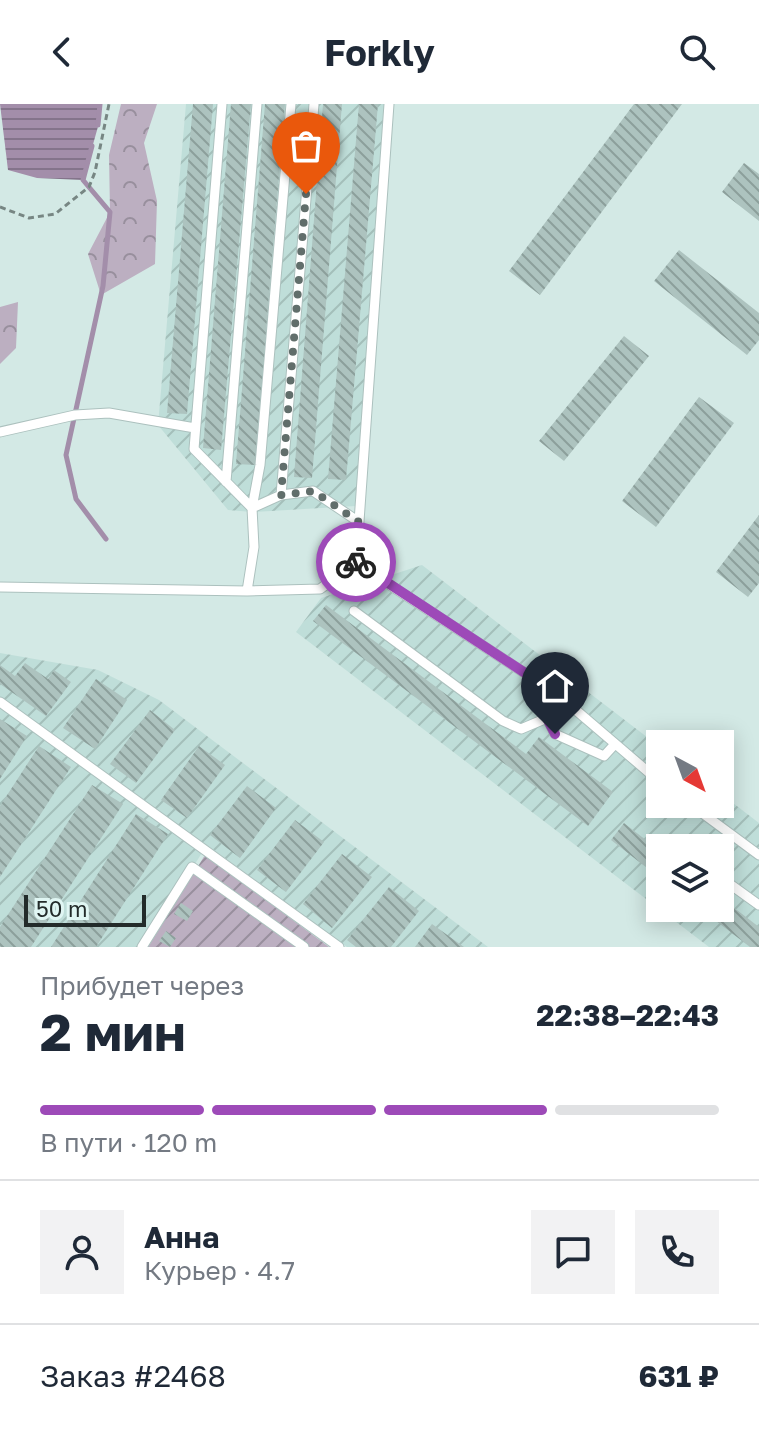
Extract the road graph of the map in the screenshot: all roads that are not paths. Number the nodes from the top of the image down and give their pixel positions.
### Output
1 (222, 104) edge
2 (257, 104) edge
3 (291, 104) edge
4 (314, 104) edge
5 (389, 104) edge
6 (195, 428) junction
7 (0, 432) edge
8 (226, 482) junction
9 (281, 495) junction
10 (252, 508) junction
11 (359, 522) junction
12 (356, 563) junction
13 (0, 587) edge
14 (247, 591) junction
15 (354, 611) dead end
16 (557, 694) junction
17 (0, 702) edge
18 (547, 718) junction
19 (615, 744) junction
20 (646, 770) edge
21 (709, 818) edge
22 (759, 855) edge
23 (734, 887) edge
24 (759, 905) edge
25 (286, 935) junction
26 (142, 947) edge
27 (279, 947) edge
28 (304, 947) edge
29 (339, 947) edge

1 - 6 lane
2 - 8 lane
3 - 10 lane
4 - 9 lane
5 - 11 lane
6 - 7 lane
6 - 8 lane
8 - 10 lane
9 - 10 lane
9 - 11 lane
10 - 14 lane
11 - 12 lane
12 - 14 lane
12 - 16 lane
13 - 14 lane
15 - 18 lane
16 - 18 lane
16 - 19 lane
17 - 29 lane
18 - 19 lane
19 - 20 lane
21 - 22 lane
23 - 24 lane
25 - 26 lane
25 - 27 lane
25 - 28 lane

